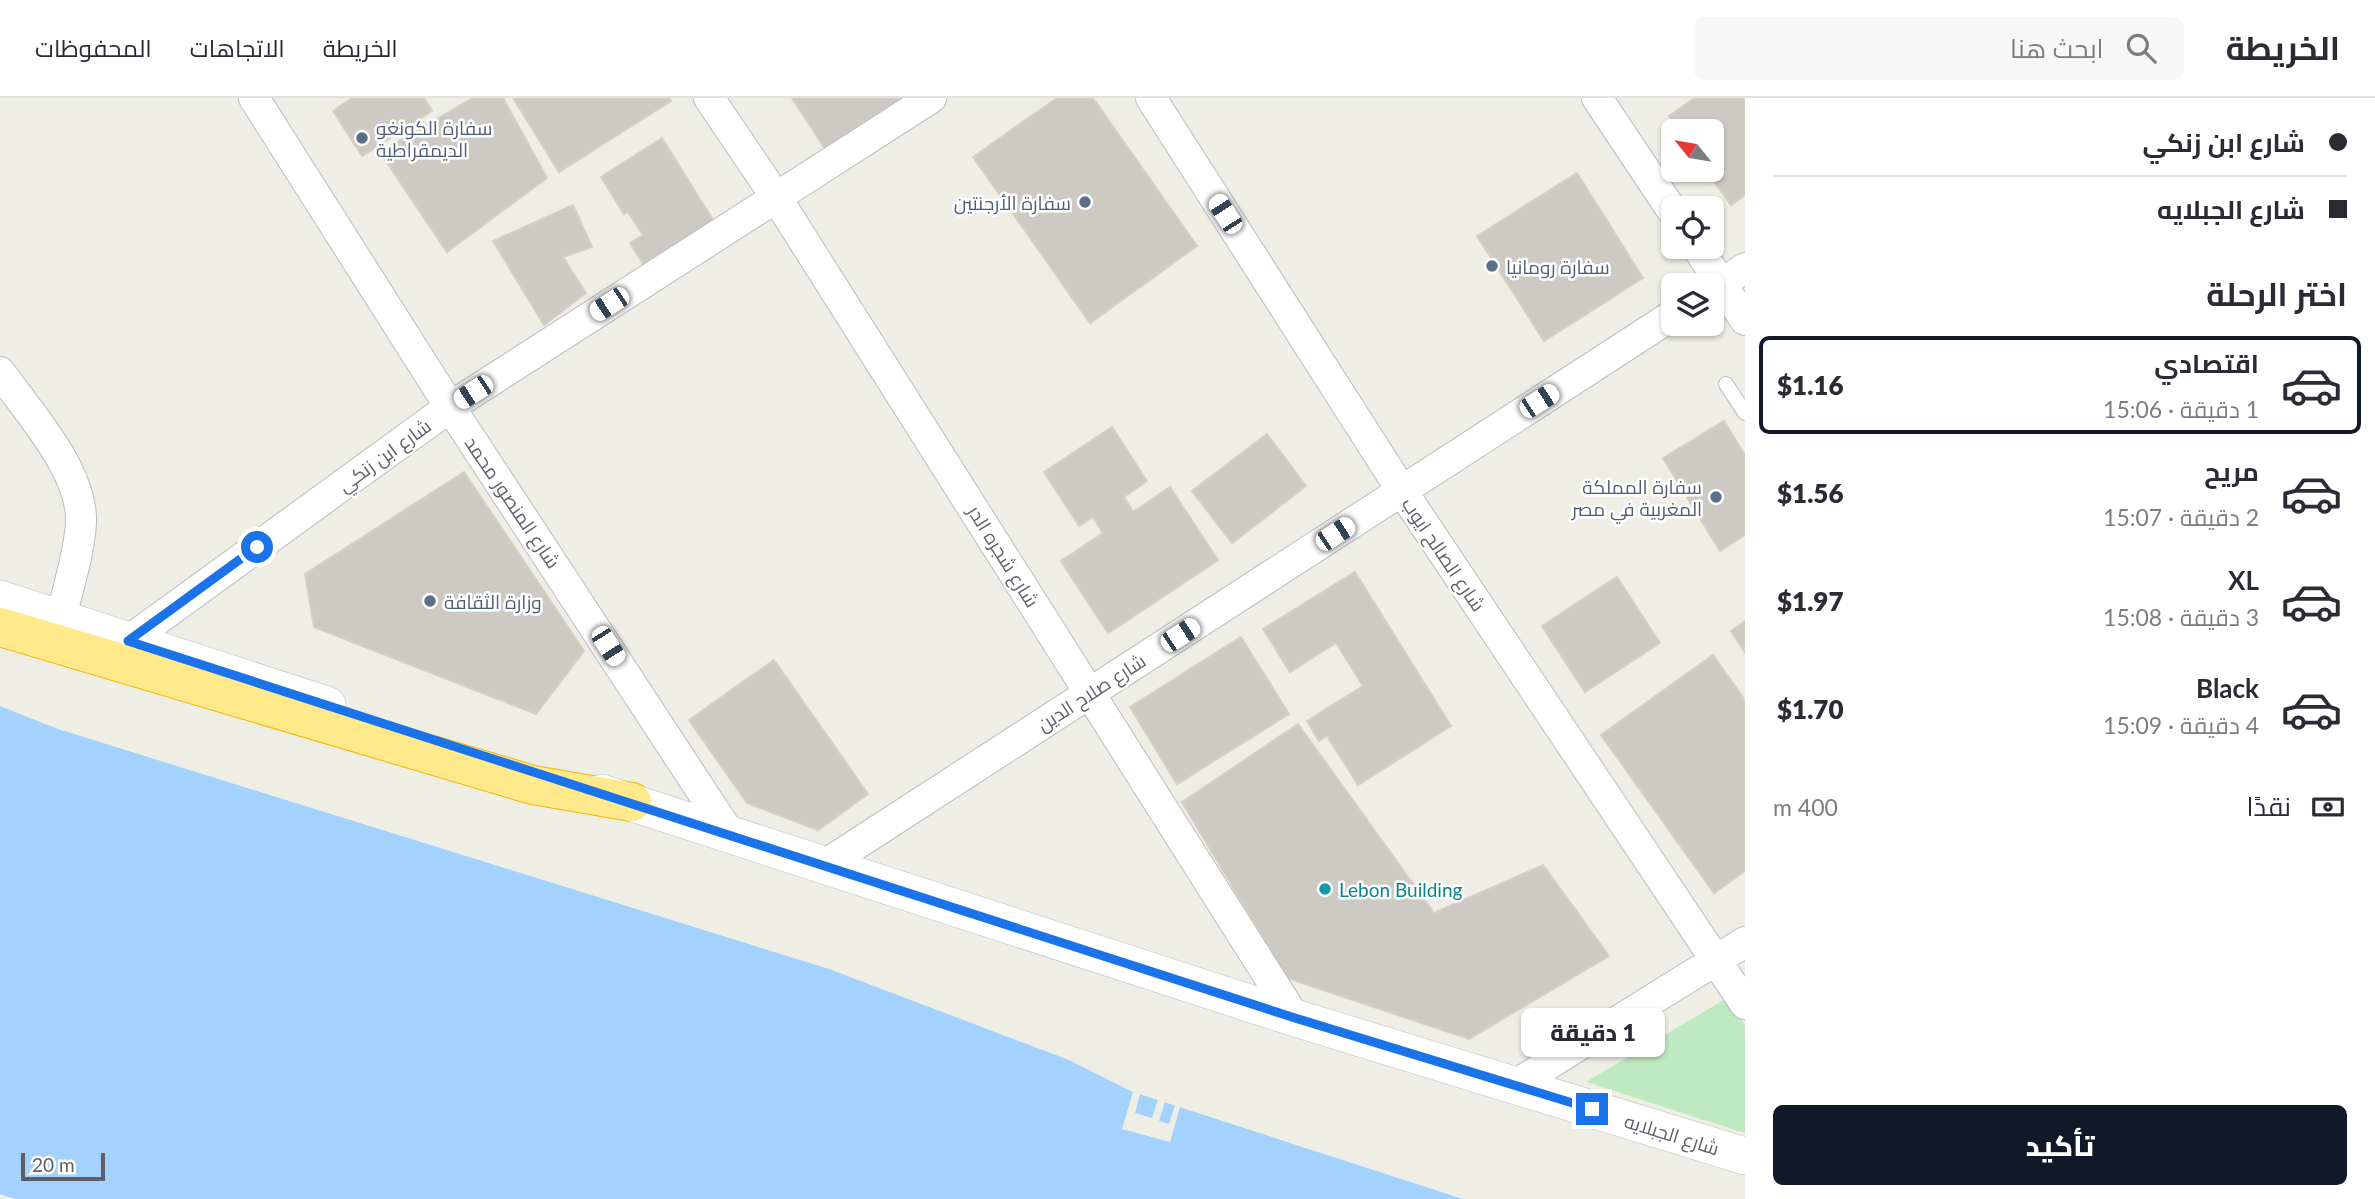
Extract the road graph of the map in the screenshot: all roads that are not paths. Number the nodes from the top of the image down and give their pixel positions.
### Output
1 (254, 98) edge
2 (709, 98) edge
3 (931, 98) edge
4 (1151, 98) edge
5 (1597, 98) edge
6 (1662, 196) edge
7 (776, 197) junction
8 (1708, 259) edge
9 (1726, 280) edge
10 (1745, 320) edge
11 (1661, 323) edge
12 (0, 372) edge
13 (1726, 384) dead end
14 (450, 407) junction
15 (1745, 413) edge
16 (1402, 491) junction
17 (0, 599) edge
18 (61, 618) junction
19 (0, 627) edge
20 (128, 641) junction
21 (1091, 692) junction
22 (632, 802) junction
23 (729, 833) junction
24 (826, 864) junction
25 (1745, 942) edge
26 (1716, 961) junction
27 (1745, 1004) edge
28 (1295, 1018) junction
29 (1515, 1085) junction
30 (1745, 1156) edge

1 - 14 street, شارع المنصور محمد
2 - 7 street, شارع شجره الدر
3 - 7 street, شارع ابن زنكي
4 - 16 street, شارع الصالح ايوب
5 - 6 street
7 - 14 street, شارع ابن زنكي
7 - 21 street, شارع شجره الدر
8 - 9 street
9 - 10 street
11 - 16 street, شارع صلاح الدين
12 - 18 street
13 - 15 lane
14 - 20 street, شارع ابن زنكي
14 - 23 street, شارع المنصور محمد
16 - 21 street, شارع صلاح الدين
16 - 26 street, شارع الصالح ايوب
17 - 18 street, شارع الجبلايه
18 - 20 street, شارع الجبلايه
19 - 22 highway
20 - 22 street, شارع الجبلايه
21 - 24 street, شارع صلاح الدين
21 - 28 street, شارع شجره الدر
22 - 23 street, شارع الجبلايه
23 - 24 street, شارع الجبلايه
24 - 28 street, شارع الجبلايه
25 - 26 street
26 - 27 street, شارع الصالح ايوب
26 - 29 street
28 - 29 street, شارع الجبلايه
29 - 30 street, شارع الجبلايه

